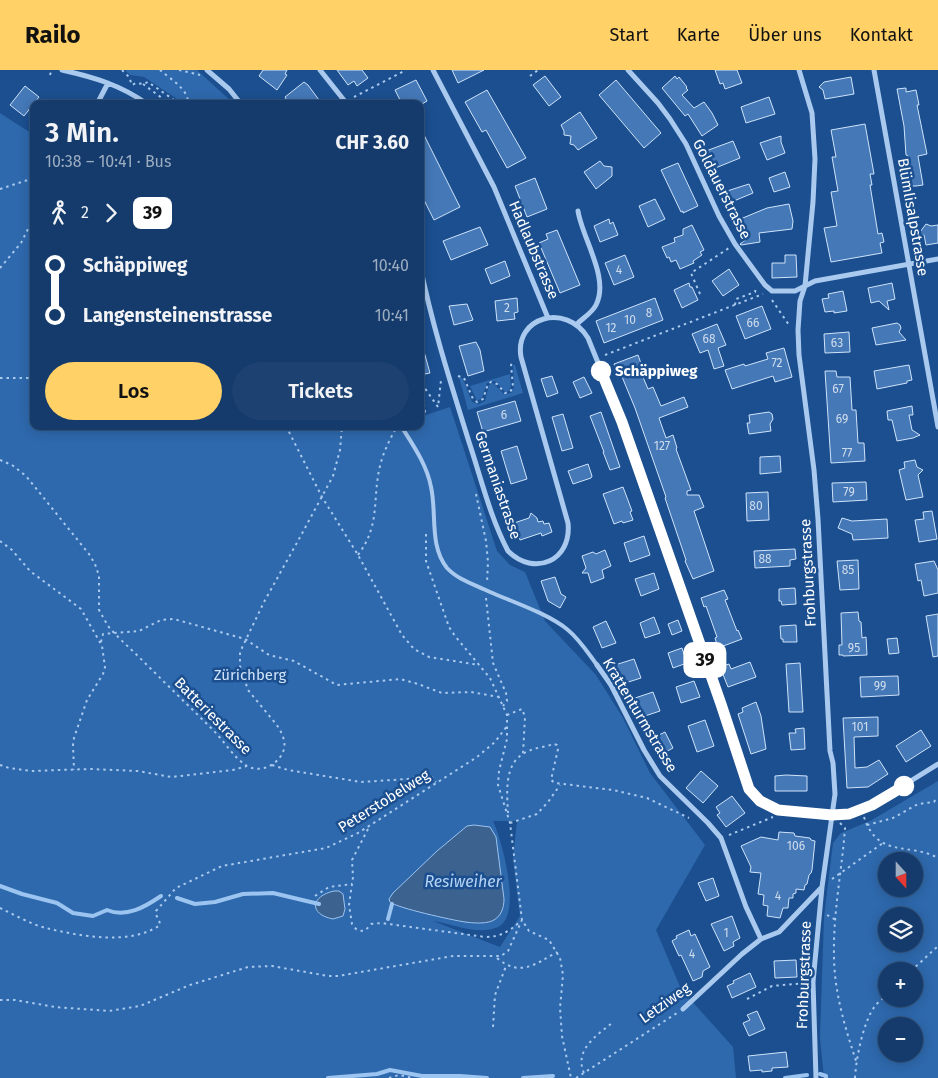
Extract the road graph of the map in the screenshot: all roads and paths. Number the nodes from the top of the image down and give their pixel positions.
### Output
1 (62, 70) edge
2 (122, 70) edge
3 (160, 70) edge
4 (179, 70) edge
5 (320, 70) edge
6 (406, 70) edge
7 (432, 70) edge
8 (538, 70) edge
9 (628, 70) edge
10 (799, 70) edge
11 (874, 70) edge
12 (208, 71) edge
13 (81, 72) edge
14 (530, 76) dead end
15 (108, 83) junction
16 (143, 84) junction
17 (351, 98) dead end
18 (99, 100) edge
19 (141, 100) edge
20 (165, 100) edge
21 (174, 100) edge
22 (188, 100) edge
23 (238, 100) edge
24 (344, 100) edge
25 (30, 179) edge
26 (0, 189) edge
27 (578, 211) dead end
28 (30, 225) edge
29 (735, 244) junction
30 (938, 259) edge
31 (909, 264) junction
32 (0, 268) edge
33 (752, 281) dead end
34 (424, 286) edge
35 (805, 286) junction
36 (700, 294) dead end
37 (735, 305) junction
38 (548, 318) junction
39 (577, 324) junction
40 (791, 328) dead end
41 (602, 356) dead end
42 (515, 361) dead end
43 (455, 375) dead end
44 (0, 378) edge
45 (30, 378) edge
46 (445, 378) dead end
47 (424, 387) edge
48 (938, 427) edge
49 (288, 430) edge
50 (342, 430) edge
51 (395, 430) edge
52 (403, 430) edge
53 (0, 460) edge
54 (477, 487) dead end
55 (322, 496) junction
56 (427, 530) dead end
57 (0, 541) edge
58 (358, 555) junction
59 (487, 590) junction
60 (114, 633) junction
61 (245, 639) junction
62 (101, 642) junction
63 (479, 665) junction
64 (597, 665) joint
65 (499, 697) junction
66 (503, 706) junction
67 (506, 715) junction
68 (507, 726) junction
69 (523, 754) junction
70 (272, 764) junction
71 (938, 764) edge
72 (0, 765) edge
73 (247, 766) junction
74 (74, 770) junction
75 (436, 783) junction
76 (560, 785) junction
77 (937, 797) edge
78 (832, 815) junction
79 (508, 816) junction
80 (773, 817) dead end
81 (865, 820) dead end
82 (510, 823) junction
83 (708, 823) junction
84 (868, 825) junction
85 (369, 827) junction
86 (845, 828) dead end
87 (721, 838) junction
88 (883, 843) junction
89 (938, 858) edge
90 (841, 872) junction
91 (352, 884) junction
92 (822, 887) junction
93 (315, 896) dead end
94 (0, 908) edge
95 (824, 913) dead end
96 (522, 920) junction
97 (836, 920) junction
98 (761, 939) junction
99 (938, 946) edge
100 (557, 952) junction
101 (496, 957) junction
102 (921, 962) edge
103 (506, 966) junction
104 (813, 982) junction
105 (747, 999) dead end
106 (0, 1000) edge
107 (878, 1003) edge
108 (683, 1009) joint
109 (612, 1023) dead end
110 (492, 1027) dead end
111 (856, 1061) junction
112 (584, 1072) junction
113 (389, 1078) edge
114 (413, 1078) edge
115 (571, 1078) edge
116 (576, 1078) edge
117 (816, 1078) edge
118 (855, 1078) edge

1 - 13 street
2 - 16 path
3 - 22 path
4 - 12 path
5 - 24 street
6 - 17 path
7 - 38 street, Hadlaubstrasse
8 - 14 path
9 - 29 street, Goldauerstrasse
10 - 35 street, Frohburgstrasse
11 - 31 street, Blümlisalpstrasse
12 - 23 street
13 - 15 street
15 - 18 street
15 - 19 street
16 - 20 path
16 - 21 path
25 - 26 path
27 - 39 street
28 - 32 path
29 - 35 street, Goldauerstrasse
29 - 36 path
30 - 31 street
31 - 35 street
31 - 48 street, Blümlisalpstrasse
33 - 37 path
34 - 38 street, Germaniastrasse
35 - 78 street, Frohburgstrasse
37 - 40 path
37 - 41 path
38 - 39 street, Hadlaubstrasse
39 - 78 street
42 - 43 path
44 - 45 path
46 - 47 path
49 - 55 path
50 - 55 path
51 - 58 path
52 - 59 lane, Krattenturmstrasse
53 - 60 path, Batteriestrasse
54 - 59 path
55 - 58 path
55 - 61 path
56 - 63 path
57 - 62 path
58 - 63 path
59 - 64 lane, Krattenturmstrasse
59 - 66 path
60 - 61 path
60 - 62 path
60 - 73 path, Batteriestrasse
61 - 65 path
61 - 70 path
62 - 74 path
63 - 65 path
64 - 83 street, Krattenturmstrasse
65 - 66 path
66 - 67 path
67 - 68 path
67 - 69 path
68 - 75 path, Peterstobelweg
68 - 79 path
69 - 76 path
69 - 79 path
70 - 73 path, Batteriestrasse
70 - 75 path
71 - 78 street
72 - 74 path
73 - 74 path
75 - 85 path, Peterstobelweg
76 - 82 path
76 - 83 path
77 - 84 path
78 - 92 street, Frohburgstrasse
79 - 82 path
80 - 87 path
81 - 84 path
82 - 96 path
83 - 87 street, Krattenturmstrasse
84 - 88 path
85 - 91 path
85 - 94 path, Peterstobelweg
86 - 90 path
87 - 98 street, Krattenturmstrasse
88 - 89 path
88 - 90 path
90 - 97 path
91 - 93 path
91 - 96 path
92 - 98 street
92 - 104 street, Frohburgstrasse
95 - 97 path
96 - 100 path
96 - 101 path
97 - 111 path
98 - 108 street, Letziweg
99 - 102 path
100 - 103 path
100 - 115 path
101 - 103 path
101 - 106 path
103 - 110 path
104 - 105 path
104 - 117 street, Frohburgstrasse
107 - 111 path
108 - 112 path, Letziweg
109 - 112 path
111 - 118 path
112 - 116 path, Letziweg
113 - 114 path

